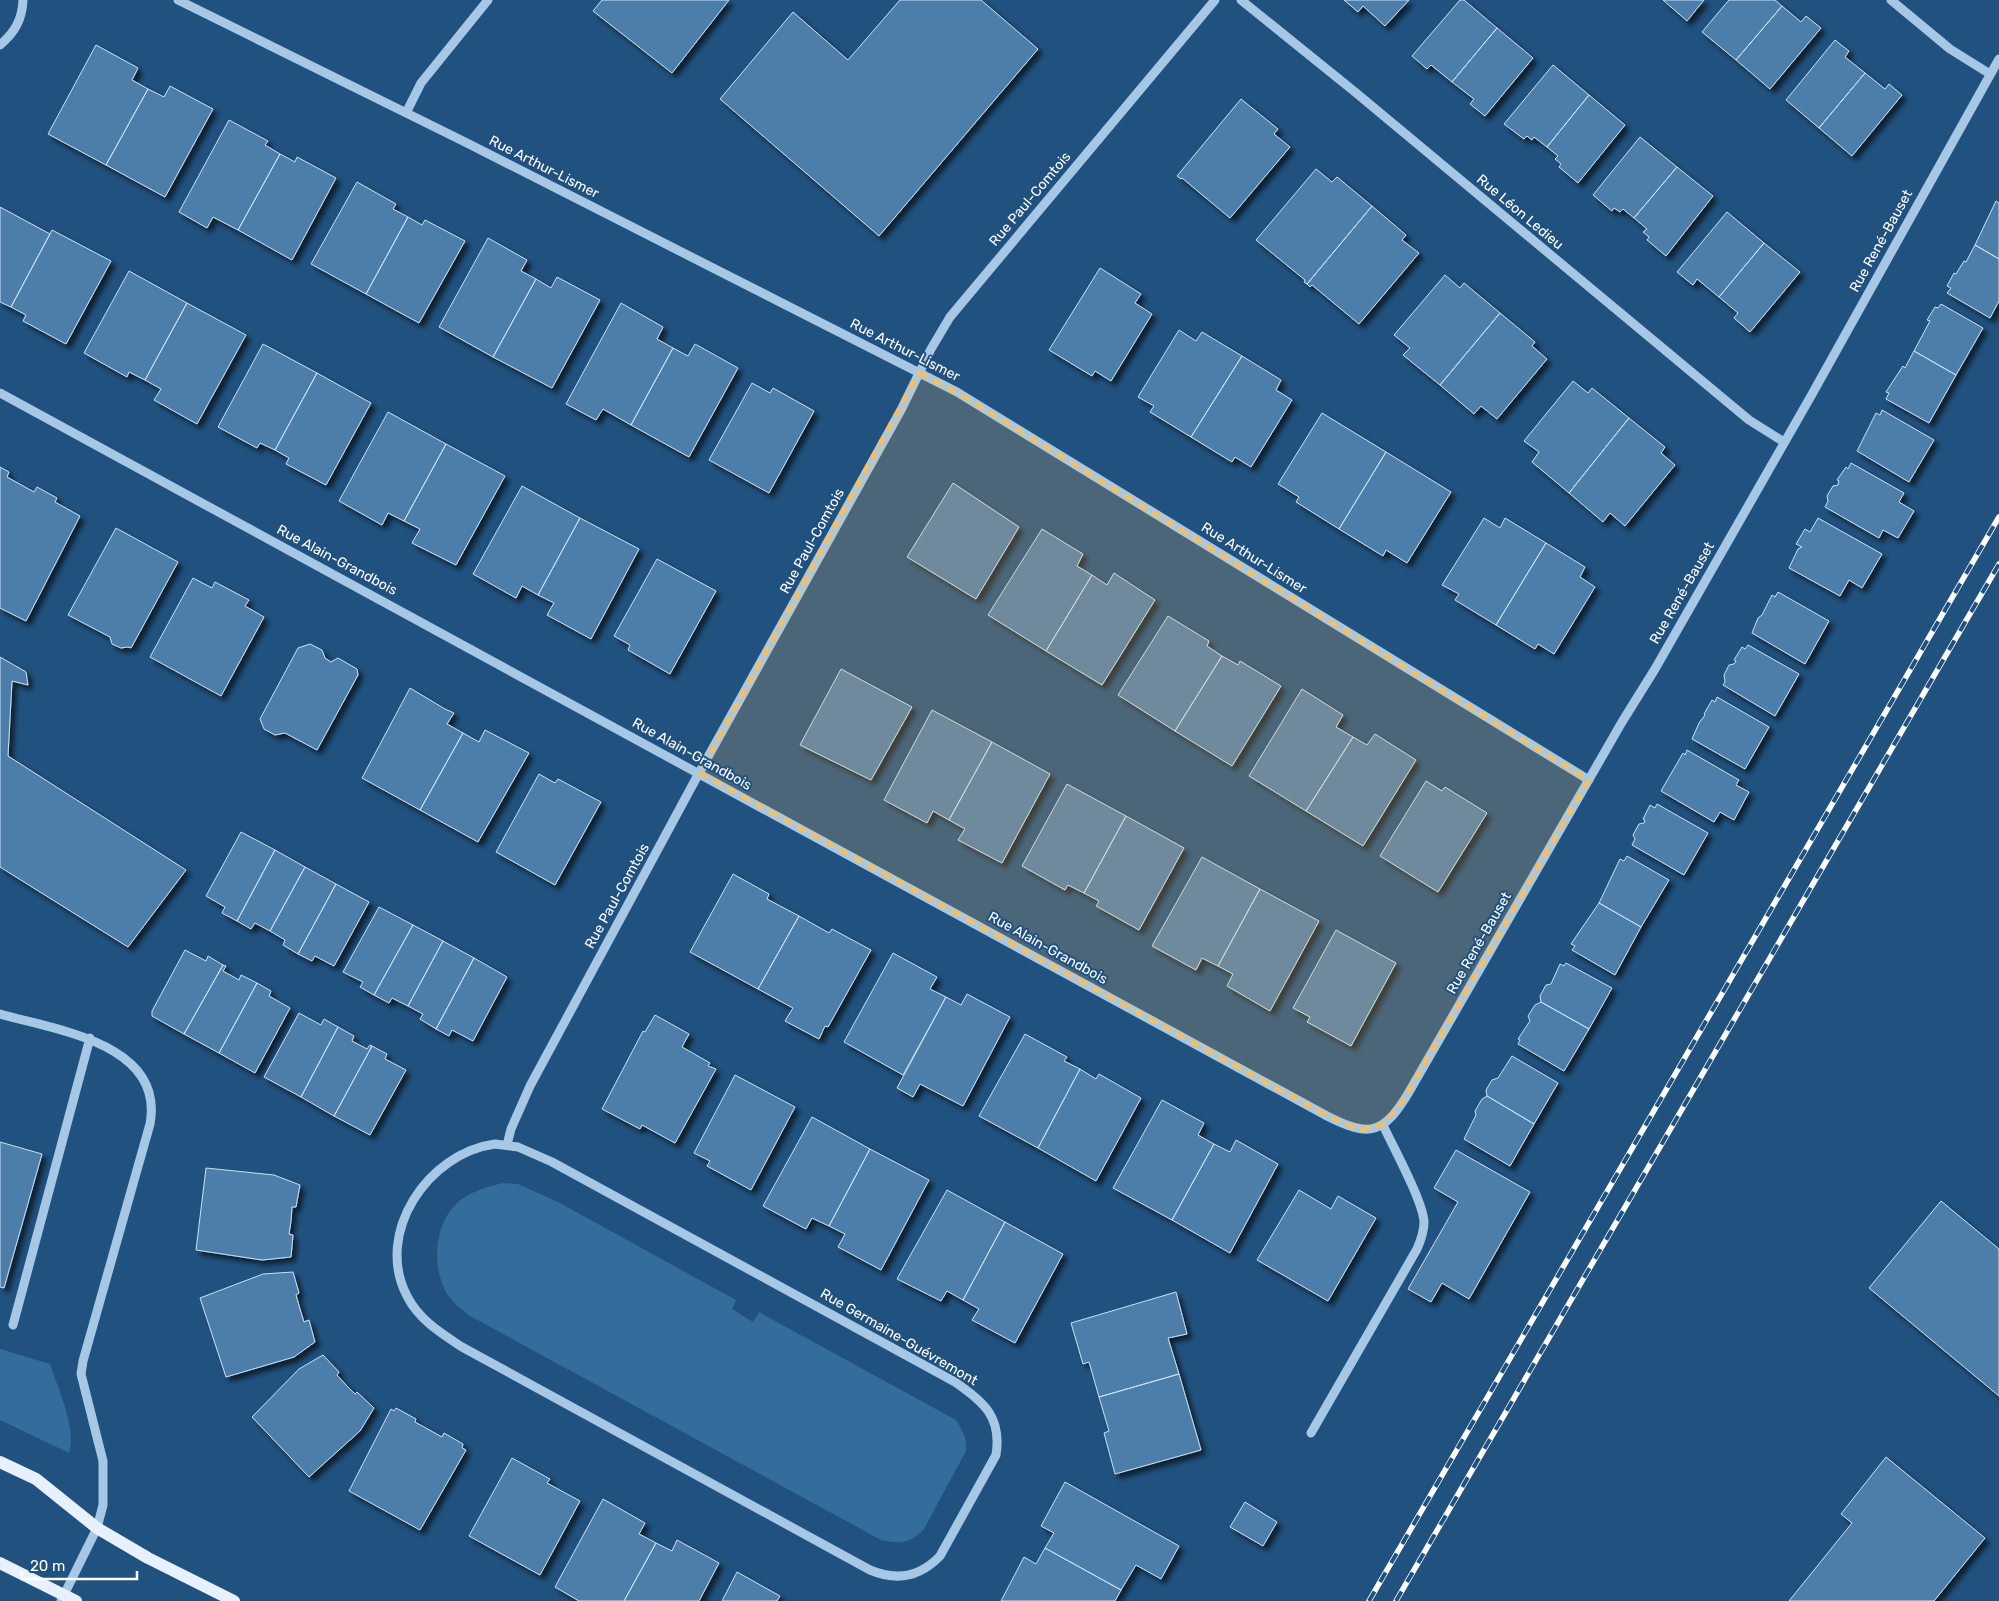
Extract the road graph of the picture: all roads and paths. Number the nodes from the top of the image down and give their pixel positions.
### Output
1 (24, 0) edge
2 (178, 0) edge
3 (488, 0) edge
4 (1215, 0) edge
5 (1241, 0) edge
6 (1891, 0) edge
7 (0, 45) edge
8 (1999, 59) edge
9 (1990, 74) junction
10 (406, 113) junction
11 (919, 372) junction
12 (0, 393) edge
13 (1784, 442) junction
14 (699, 773) junction
15 (1589, 780) junction
16 (0, 1014) edge
17 (90, 1038) junction
18 (1378, 1126) junction
19 (508, 1144) junction
20 (13, 1325) dead end
21 (1311, 1433) dead end
22 (0, 1462) edge
23 (96, 1528) junction
24 (0, 1563) edge
25 (67, 1599) edge
26 (234, 1601) edge

1 - 7 street
2 - 10 street, Rue Arthur-Lismer
3 - 10 street
4 - 11 street, Rue Paul-Comtois
5 - 13 street, Rue Léon Ledieu
6 - 9 street
8 - 9 street, Rue René-Bauset
9 - 13 street, Rue René-Bauset
10 - 11 street, Rue Arthur-Lismer
11 - 14 street, Rue Paul-Comtois
11 - 15 street, Rue Arthur-Lismer
12 - 14 street, Rue Alain-Grandbois
13 - 15 street, Rue René-Bauset
14 - 18 street, Rue Alain-Grandbois
14 - 19 street, Rue Paul-Comtois
15 - 18 street, Rue René-Bauset
16 - 17 street
17 - 20 street
17 - 23 street
18 - 21 street
19 - 19 street, Rue Germaine-Guévremont
22 - 23 main road
23 - 25 street
23 - 26 main road
24 - 25 main road

